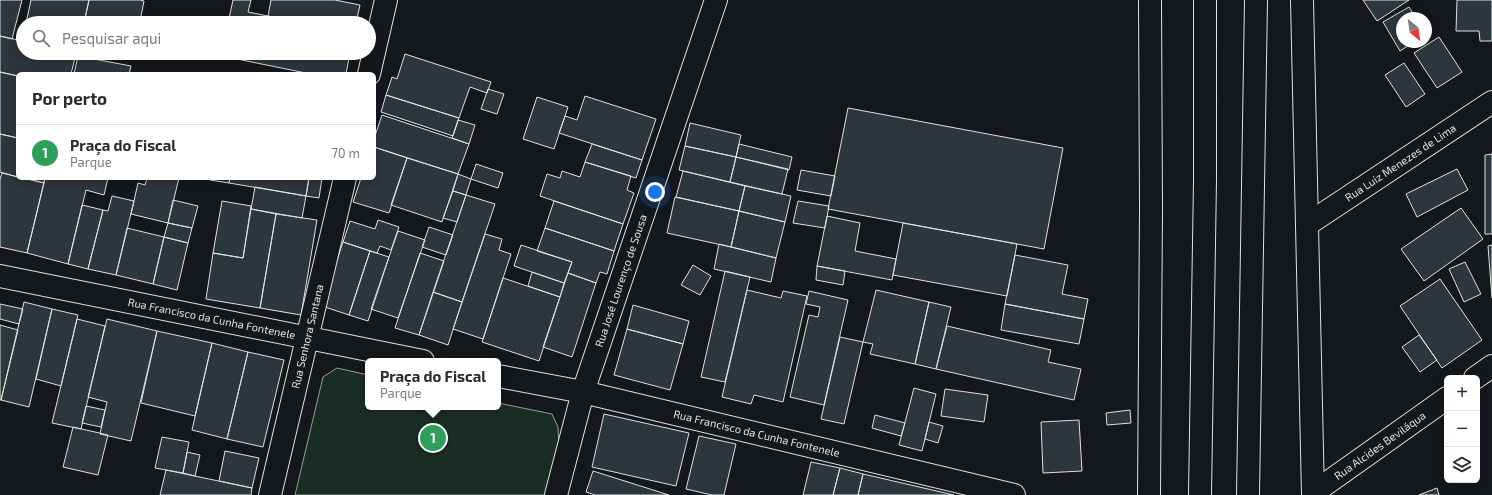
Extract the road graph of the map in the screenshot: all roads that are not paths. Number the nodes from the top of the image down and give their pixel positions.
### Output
1 (386, 0) edge
2 (716, 0) edge
3 (1150, 0) edge
4 (1205, 0) edge
5 (1256, 0) edge
6 (1302, 0) edge
7 (376, 44) edge
8 (372, 60) edge
9 (369, 72) edge
10 (1492, 102) edge
11 (345, 180) edge
12 (1308, 224) junction
13 (0, 276) edge
14 (308, 339) junction
15 (407, 358) edge
16 (1492, 366) edge
17 (1479, 375) edge
18 (501, 377) edge
19 (583, 392) junction
20 (1444, 400) edge
21 (1313, 494) edge
22 (270, 495) edge
23 (556, 495) edge
24 (1014, 495) edge
25 (1150, 495) edge
26 (1200, 495) edge
27 (1248, 495) edge

1 - 7 main road
2 - 19 main road, Rua José Lourenço de Sousa
3 - 25 main road
4 - 26 main road
5 - 27 main road
6 - 12 main road
8 - 9 main road
10 - 12 main road, Rua Luiz Menezes de Lima
11 - 14 main road, Rua Senhora Santana
12 - 21 main road
13 - 14 main road, Rua Francisco da Cunha Fontenele
14 - 15 main road, Rua Francisco da Cunha Fontenele
14 - 22 main road, Rua Senhora Santana
16 - 17 main road
18 - 19 main road, Rua Francisco da Cunha Fontenele
19 - 23 main road, Rua José Lourenço de Sousa
19 - 24 main road, Rua Francisco da Cunha Fontenele
20 - 21 main road, Rua Alcides Beviláqua

